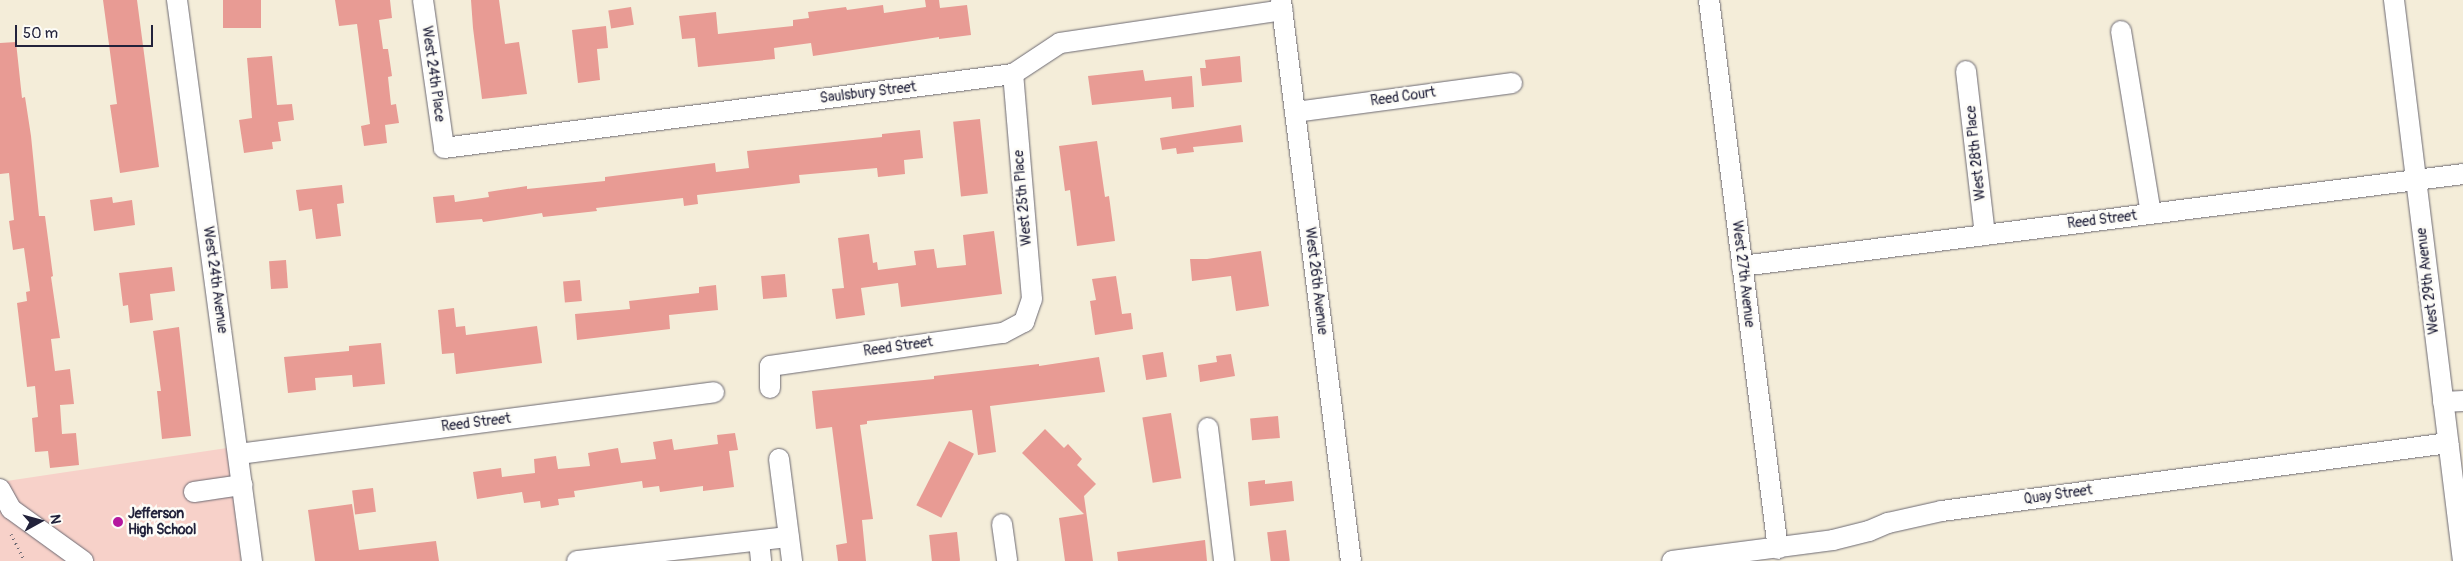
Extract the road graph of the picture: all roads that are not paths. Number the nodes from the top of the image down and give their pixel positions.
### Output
1 (177, 0) edge
2 (423, 0) edge
3 (1709, 0) edge
4 (2394, 0) edge
5 (1282, 5) edge
6 (2121, 32) dead end
7 (1966, 70) dead end
8 (1013, 74) junction
9 (1512, 82) dead end
10 (1295, 112) junction
11 (444, 148) joint
12 (2463, 174) edge
13 (2416, 180) junction
14 (2151, 214) junction
15 (1985, 235) junction
16 (1742, 266) junction
17 (1024, 322) joint
18 (770, 388) dead end
19 (714, 392) dead end
20 (2463, 401) edge
21 (2443, 402) junction
22 (1208, 428) dead end
23 (2448, 443) junction
24 (239, 454) junction
25 (779, 459) dead end
26 (242, 485) junction
27 (194, 492) dead end
28 (2, 496) edge
29 (1002, 524) dead end
30 (789, 537) junction
31 (758, 541) junction
32 (1778, 548) junction
33 (83, 561) edge
34 (252, 561) edge
35 (577, 561) edge
36 (761, 561) edge
37 (792, 561) edge
38 (1007, 561) edge
39 (1224, 561) edge
40 (1351, 561) edge
41 (1672, 561) edge
42 (2462, 561) edge

1 - 24 street, West 24th Avenue
2 - 11 street, West 24th Place
3 - 16 street, West 27th Avenue
4 - 13 street, West 29th Avenue
5 - 8 street, Saulsbury Street
5 - 10 street, West 26th Avenue
6 - 14 street
7 - 15 street, West 28th Place
8 - 11 street, Saulsbury Street
8 - 17 street, West 25th Place
9 - 10 street, Reed Court
10 - 40 street, West 26th Avenue
12 - 13 street, Reed Street
13 - 14 street, Reed Street
13 - 21 street, West 29th Avenue
14 - 15 street, Reed Street
15 - 16 street, Reed Street
16 - 32 street, West 27th Avenue
17 - 18 street, Reed Street
19 - 24 street, Reed Street
20 - 21 street
21 - 23 street, West 29th Avenue
22 - 39 street
23 - 32 street, Quay Street
23 - 42 street, West 29th Avenue
24 - 26 street, West 24th Avenue
25 - 30 street
26 - 27 street
26 - 34 street, West 24th Avenue
28 - 33 street
29 - 38 street
30 - 31 street
30 - 37 street
31 - 35 street
31 - 36 street
32 - 41 street, Quay Street

